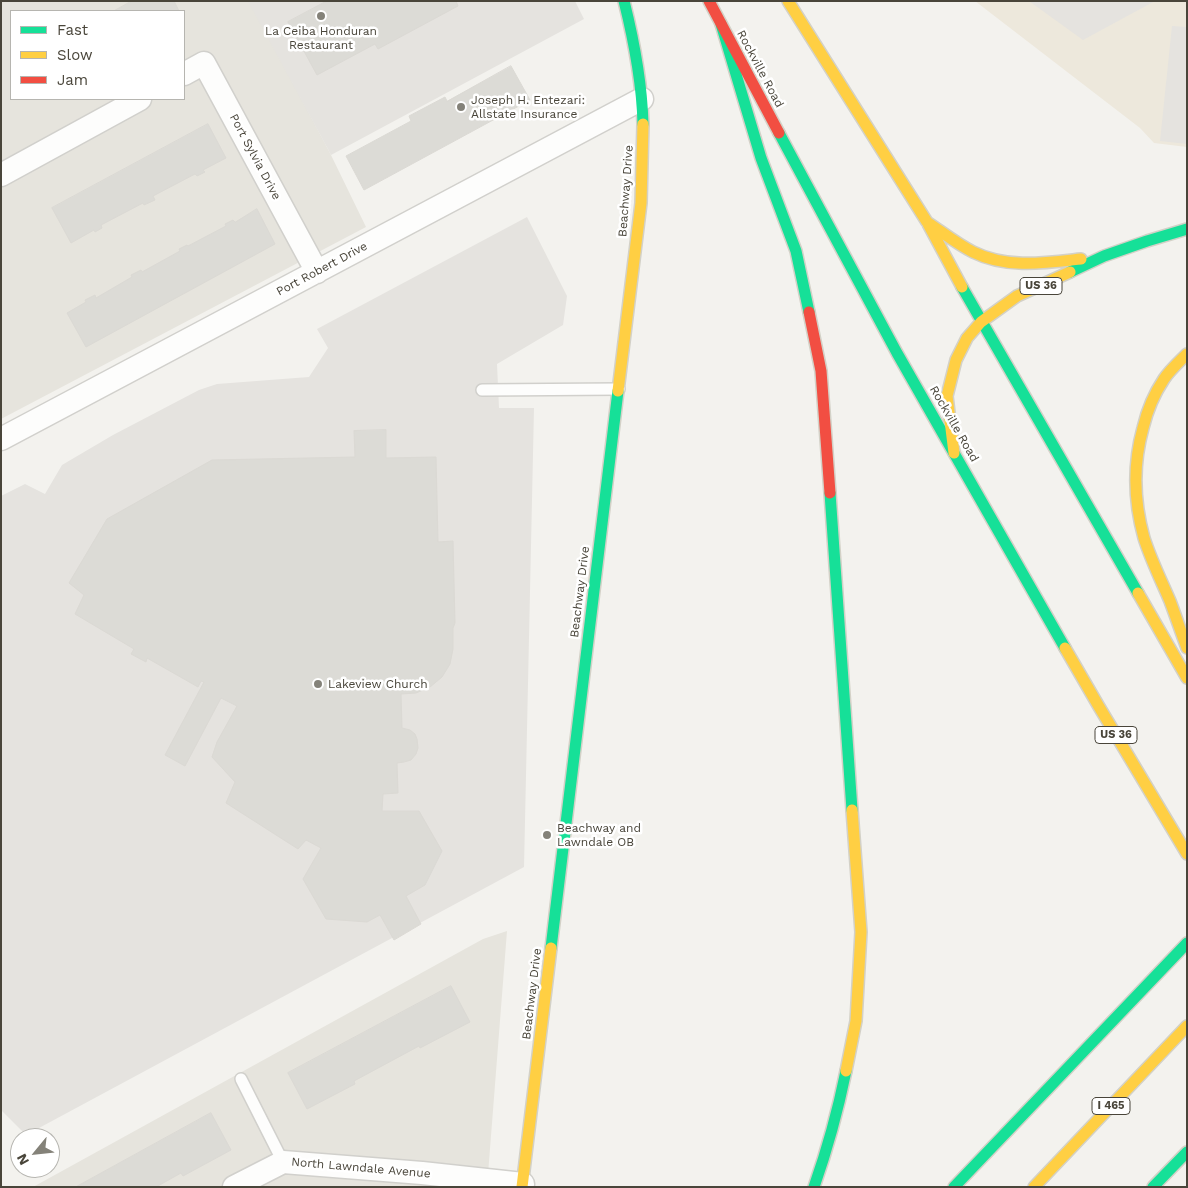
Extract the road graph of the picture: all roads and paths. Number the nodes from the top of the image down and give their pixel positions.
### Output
1 (624, 1) edge
2 (709, 1) edge
3 (788, 1) edge
4 (721, 24) junction
5 (185, 73) edge
6 (642, 99) junction
7 (138, 100) edge
8 (1, 176) edge
9 (927, 222) junction
10 (1187, 229) edge
11 (1104, 256) junction
12 (317, 272) junction
13 (981, 322) junction
14 (1187, 354) edge
15 (619, 389) junction
16 (482, 390) dead end
17 (1, 439) edge
18 (954, 453) junction
19 (1187, 648) edge
20 (1187, 678) edge
21 (1187, 854) edge
22 (1187, 943) edge
23 (1187, 1026) edge
24 (242, 1079) dead end
25 (1187, 1152) edge
26 (283, 1162) junction
27 (522, 1185) edge
28 (234, 1187) edge
29 (814, 1187) edge
30 (954, 1187) edge
31 (1034, 1187) edge
32 (1153, 1187) edge

1 - 6 main road, Beachway Drive
2 - 4 main road, Rockville Road
3 - 9 main road
4 - 18 main road, Rockville Road
4 - 29 main road
5 - 12 street, Port Sylvia Drive
6 - 12 street, Port Robert Drive
6 - 15 main road, Beachway Drive
7 - 8 street
9 - 11 main road
9 - 13 main road
10 - 11 main road, US 36
11 - 13 main road, US 36
12 - 17 street, Port Robert Drive
13 - 18 main road, US 36
13 - 20 main road
14 - 19 main road
15 - 16 lane
15 - 27 main road, Beachway Drive
18 - 21 main road, Rockville Road / US 36
22 - 30 main road
23 - 31 main road, I 465
24 - 26 lane
25 - 32 main road
26 - 27 street, North Lawndale Avenue
26 - 28 street, North Lawndale Avenue

